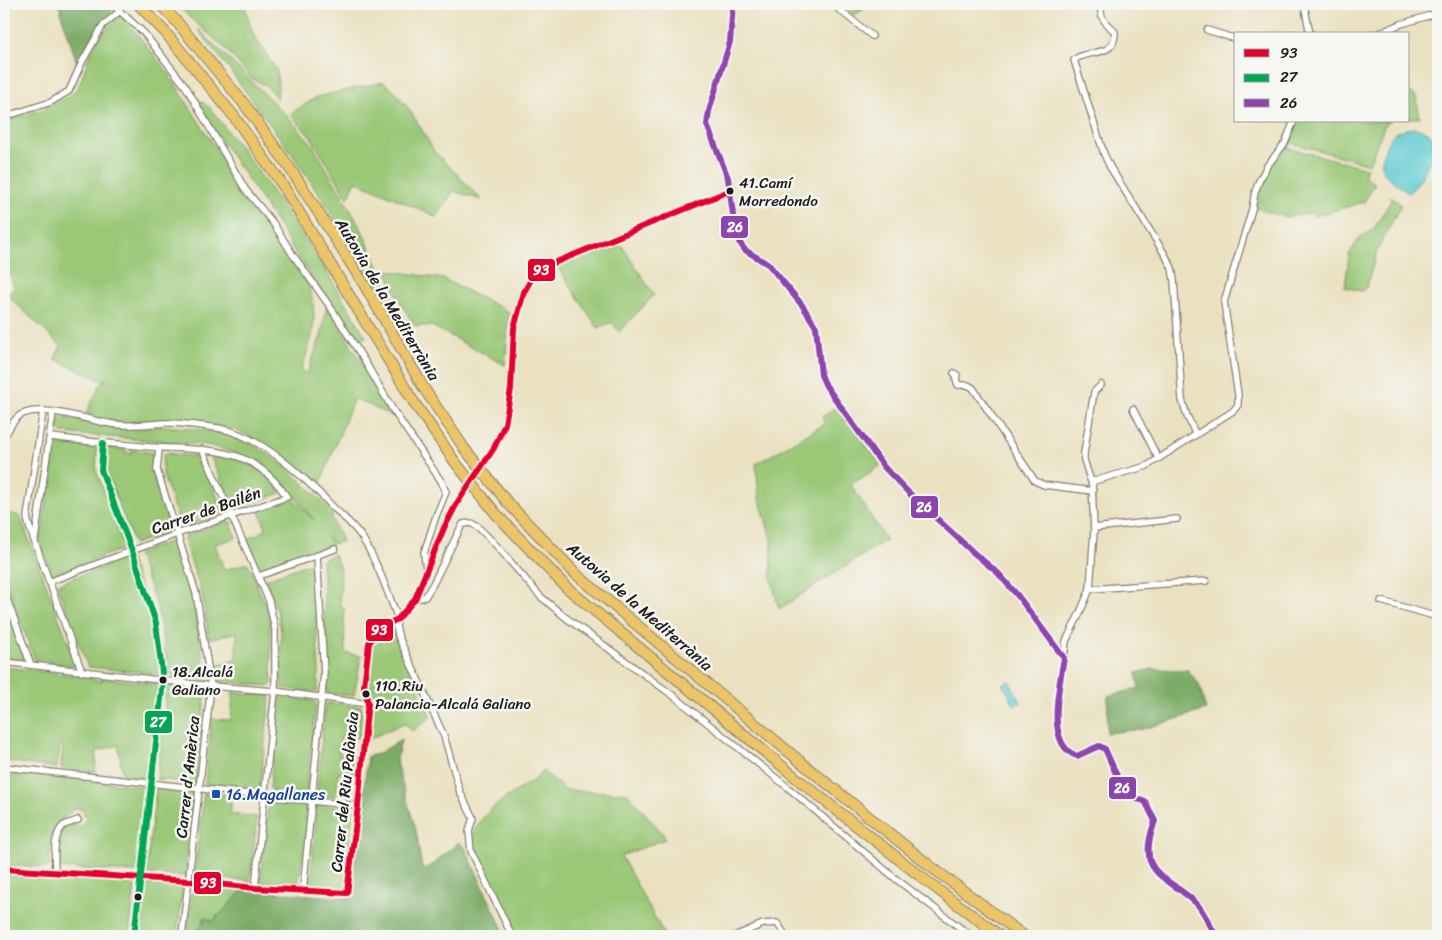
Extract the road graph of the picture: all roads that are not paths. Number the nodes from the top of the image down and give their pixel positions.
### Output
1 (112, 4) edge
2 (138, 4) edge
3 (160, 4) edge
4 (733, 4) edge
5 (832, 4) edge
6 (1102, 4) edge
7 (1304, 4) edge
8 (120, 10) junction
9 (1438, 13) edge
10 (1207, 30) dead end
11 (1310, 32) edge
12 (1382, 32) edge
13 (872, 36) dead end
14 (1234, 38) edge
15 (4, 118) edge
16 (1294, 122) edge
17 (729, 191) junction
18 (954, 373) dead end
19 (1101, 385) dead end
20 (1133, 408) dead end
21 (44, 411) junction
22 (53, 412) junction
23 (1196, 434) junction
24 (4, 437) edge
25 (50, 437) junction
26 (104, 443) junction
27 (159, 448) junction
28 (202, 449) junction
29 (1158, 458) junction
30 (1092, 488) junction
31 (232, 516) junction
32 (1177, 519) dead end
33 (1094, 528) junction
34 (177, 534) junction
35 (35, 538) junction
36 (335, 549) dead end
37 (132, 551) junction
38 (317, 556) junction
39 (426, 572) junction
40 (259, 576) junction
41 (51, 581) junction
42 (1206, 581) dead end
43 (1090, 588) junction
44 (4, 591) edge
45 (415, 599) junction
46 (1381, 601) dead end
47 (1438, 617) edge
48 (398, 620) junction
49 (1064, 658) junction
50 (4, 662) edge
51 (31, 665) junction
52 (82, 672) junction
53 (164, 681) junction
54 (211, 686) junction
55 (275, 691) junction
56 (321, 698) junction
57 (368, 704) junction
58 (4, 767) edge
59 (152, 784) junction
60 (199, 788) junction
61 (265, 796) junction
62 (312, 800) junction
63 (358, 806) junction
64 (78, 820) dead end
65 (4, 869) edge
66 (55, 873) junction
67 (141, 879) junction
68 (189, 882) junction
69 (255, 888) junction
70 (303, 891) junction
71 (134, 936) edge
72 (182, 936) edge
73 (512, 936) edge
74 (735, 936) edge
75 (786, 936) edge
76 (972, 936) edge
77 (1000, 936) edge
78 (1024, 936) edge
79 (1216, 936) edge

1 - 8 street
2 - 77 highway, Autovia de la Mediterrània
3 - 78 highway, Autovia de la Mediterrània
4 - 17 street
5 - 13 street
6 - 23 street
7 - 11 street
8 - 15 street
8 - 39 street
9 - 12 street
10 - 14 street
16 - 23 street
17 - 39 street, bridge
17 - 49 street
18 - 30 street
19 - 30 street
20 - 29 street
21 - 22 street
21 - 24 street
21 - 35 street
22 - 25 street
22 - 48 street
23 - 29 street
25 - 26 street
25 - 35 street
26 - 27 street
26 - 37 street
27 - 28 street
27 - 34 street, Carrer d'Amèrica
28 - 31 street
28 - 31 street, Carrer de Bailén
29 - 30 street
30 - 33 street
31 - 34 street, Carrer de Bailén
31 - 40 street
32 - 33 street
33 - 43 street
34 - 37 street, Carrer de Bailén
34 - 54 street, Carrer d'Amèrica
35 - 41 street
36 - 38 street
37 - 41 street, Carrer de Bailén
37 - 53 street
38 - 40 street
38 - 56 street
39 - 45 street
40 - 55 street
41 - 52 street
42 - 43 street
43 - 49 street
44 - 51 street
45 - 48 street
45 - 76 street
46 - 47 street
48 - 57 street, Carrer del Riu Palància
48 - 73 street
49 - 79 street
50 - 51 street
51 - 52 street
52 - 53 street
53 - 54 street
53 - 59 street
54 - 55 street
54 - 60 street, Carrer d'Amèrica
55 - 56 street
55 - 61 street
56 - 57 street
56 - 62 street
57 - 63 street, Carrer del Riu Palància
58 - 59 street
59 - 60 street
59 - 67 street
60 - 61 street
60 - 68 street, Carrer d'Amèrica
61 - 62 street
61 - 69 street
62 - 63 street
62 - 70 street
63 - 70 street, Carrer del Riu Palància
64 - 66 street
65 - 66 street
66 - 67 street
67 - 68 street
67 - 71 street
68 - 69 street
68 - 72 street, Carrer d'Amèrica
69 - 70 street
74 - 75 street

